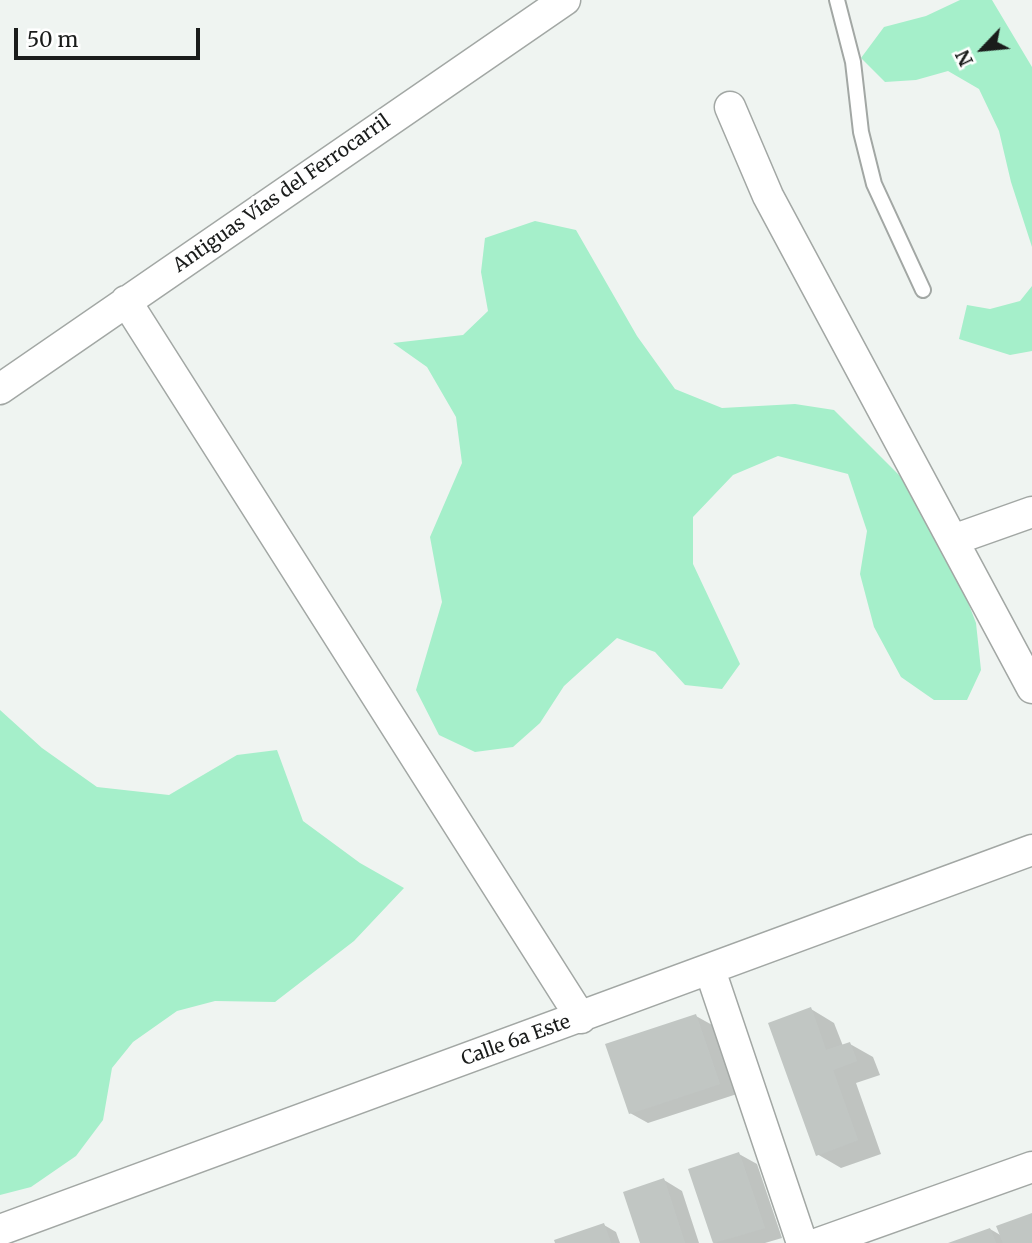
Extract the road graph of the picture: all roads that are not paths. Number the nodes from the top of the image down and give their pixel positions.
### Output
1 (565, 0) edge
2 (837, 0) edge
3 (730, 107) dead end
4 (923, 290) dead end
5 (126, 301) junction
6 (0, 389) edge
7 (1032, 512) edge
8 (953, 540) junction
9 (1032, 688) edge
10 (1032, 850) edge
11 (710, 970) junction
12 (581, 1018) junction
13 (1032, 1167) edge
14 (0, 1230) edge
15 (802, 1243) edge
16 (819, 1243) edge

1 - 5 street, Antiguas Vías del Ferrocarril
2 - 4 lane
3 - 8 street
5 - 6 street, Antiguas Vías del Ferrocarril
5 - 12 street
7 - 8 street
8 - 9 street
10 - 11 street, Calle 6a Este
11 - 12 street, Calle 6a Este
11 - 15 street
12 - 14 street, Calle 6a Este
13 - 16 street

